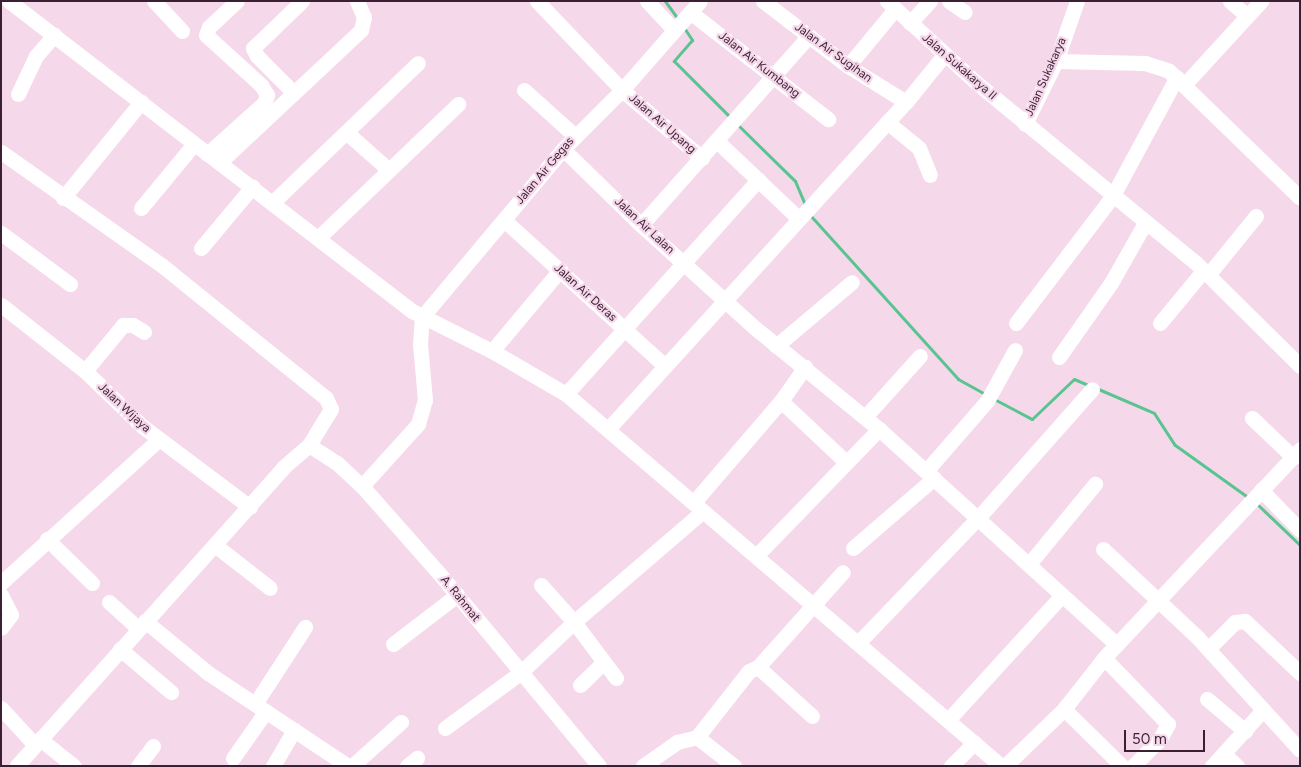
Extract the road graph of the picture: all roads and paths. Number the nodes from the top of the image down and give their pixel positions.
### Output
1 (9, 1) edge
2 (154, 1) edge
3 (237, 1) edge
4 (302, 1) edge
5 (357, 1) edge
6 (537, 1) edge
7 (647, 1) edge
8 (763, 1) edge
9 (930, 1) edge
10 (949, 1) edge
11 (1077, 1) edge
12 (1230, 1) edge
13 (1260, 1) edge
14 (891, 5) edge
15 (693, 9) edge
16 (965, 12) dead end
17 (1248, 16) junction
18 (910, 23) junction
19 (676, 29) junction
20 (182, 31) dead end
21 (54, 35) junction
22 (809, 36) junction
23 (944, 55) junction
24 (1056, 61) junction
25 (418, 63) dead end
26 (848, 66) junction
27 (772, 76) junction
28 (1181, 81) junction
29 (524, 90) dead end
30 (622, 90) junction
31 (293, 92) junction
32 (18, 94) dead end
33 (141, 102) junction
34 (906, 102) junction
35 (458, 104) dead end
36 (828, 119) dead end
37 (887, 122) junction
38 (1025, 124) junction
39 (346, 132) junction
40 (574, 136) junction
41 (721, 138) junction
42 (194, 144) junction
43 (563, 149) junction
44 (1, 152) edge
45 (207, 154) junction
46 (702, 158) junction
47 (220, 162) junction
48 (388, 169) junction
49 (930, 175) dead end
50 (758, 180) junction
51 (252, 187) junction
52 (1112, 197) junction
53 (63, 198) junction
54 (1300, 198) edge
55 (272, 203) junction
56 (141, 208) dead end
57 (801, 215) junction
58 (1256, 216) dead end
59 (504, 220) junction
60 (1145, 223) junction
61 (641, 225) junction
62 (1, 233) edge
63 (318, 238) junction
64 (201, 248) dead end
65 (683, 262) junction
66 (560, 270) junction
67 (1206, 273) junction
68 (852, 282) dead end
69 (70, 284) dead end
70 (726, 301) junction
71 (1, 305) edge
72 (422, 317) junction
73 (1016, 323) dead end
74 (1160, 323) dead end
75 (624, 328) junction
76 (144, 332) dead end
77 (776, 346) junction
78 (1015, 350) dead end
79 (492, 351) junction
80 (920, 356) dead end
81 (1059, 357) dead end
82 (1297, 358) edge
83 (665, 366) junction
84 (805, 367) junction
85 (85, 371) junction
86 (1092, 389) dead end
87 (566, 394) junction
88 (781, 401) junction
89 (865, 417) junction
90 (1252, 418) dead end
91 (879, 428) junction
92 (608, 429) junction
93 (159, 439) junction
94 (309, 445) junction
95 (1296, 453) edge
96 (846, 462) junction
97 (930, 475) junction
98 (1095, 484) dead end
99 (362, 486) junction
100 (1259, 492) junction
101 (698, 506) junction
102 (250, 507) junction
103 (978, 518) junction
104 (1300, 530) edge
105 (47, 539) junction
106 (216, 546) junction
107 (853, 548) dead end
108 (1103, 550) dead end
109 (756, 556) junction
110 (1029, 564) junction
111 (843, 572) dead end
112 (1, 583) edge
113 (92, 583) dead end
114 (541, 585) dead end
115 (270, 588) dead end
116 (1, 595) edge
117 (457, 595) junction
118 (1062, 595) junction
119 (1160, 600) junction
120 (109, 602) dead end
121 (814, 606) junction
122 (574, 622) junction
123 (141, 625) junction
124 (305, 627) dead end
125 (1, 628) edge
126 (858, 643) junction
127 (393, 644) dead end
128 (1117, 645) junction
129 (120, 649) junction
130 (1208, 649) junction
131 (1104, 658) junction
132 (604, 662) junction
133 (758, 667) junction
134 (520, 673) junction
135 (1300, 673) edge
136 (616, 678) dead end
137 (580, 685) dead end
138 (172, 692) dead end
139 (1207, 699) dead end
140 (1, 708) edge
141 (260, 708) junction
142 (1064, 709) junction
143 (1263, 710) junction
144 (812, 716) dead end
145 (948, 720) junction
146 (401, 722) dead end
147 (445, 728) dead end
148 (294, 730) junction
149 (1245, 731) junction
150 (697, 737) junction
151 (1296, 739) edge
152 (38, 742) junction
153 (974, 743) junction
154 (153, 746) dead end
155 (1224, 754) junction
156 (233, 758) dead end
157 (326, 759) edge
158 (17, 766) edge
159 (74, 766) edge
160 (138, 766) edge
161 (273, 766) edge
162 (350, 766) edge
163 (599, 766) edge
164 (643, 766) edge
165 (734, 766) edge
166 (951, 766) edge
167 (1001, 766) edge
168 (1005, 766) edge
169 (1122, 766) edge
170 (1133, 766) edge
171 (1212, 766) edge
172 (1237, 766) edge

1 - 21 street
2 - 20 street
3 - 45 street
4 - 31 street
5 - 31 street
6 - 30 street, Jalan Air Upang
7 - 19 street
8 - 22 street, Jalan Air Sugihan
9 - 18 street
10 - 16 street
11 - 24 street, Jalan Sukakarya
12 - 17 street
13 - 17 street
14 - 18 street, Jalan Sukakarya II
14 - 26 street
15 - 19 street, Jalan Air Gegas
15 - 27 street, Jalan Air Kumbang
17 - 28 street
18 - 23 street, Jalan Sukakarya II
19 - 30 street, Jalan Air Gegas
21 - 32 street
21 - 33 street
22 - 26 street, Jalan Air Sugihan
22 - 27 street
23 - 34 street
23 - 38 street, Jalan Sukakarya II
24 - 28 street
24 - 38 street, Jalan Sukakarya
25 - 39 street
26 - 34 street, Jalan Air Sugihan
27 - 36 street, Jalan Air Kumbang
27 - 41 street
28 - 52 street
28 - 54 street
29 - 40 street
30 - 40 street, Jalan Air Gegas
30 - 46 street, Jalan Air Upang
31 - 47 street
33 - 42 street
33 - 53 street
34 - 37 street
35 - 48 street
37 - 49 street
37 - 57 street
38 - 52 street, Jalan Sukakarya II
39 - 48 street
39 - 55 street
40 - 43 street, Jalan Air Gegas
41 - 46 street
41 - 50 street
42 - 45 street
42 - 56 street
43 - 59 street, Jalan Air Gegas
43 - 61 street, Jalan Air Lalan
44 - 53 street
45 - 47 street
46 - 61 street
47 - 51 street
48 - 63 street
50 - 57 street
50 - 65 street
51 - 55 street
51 - 64 street
52 - 60 street, Jalan Sukakarya II
52 - 73 street
53 - 94 street
55 - 63 street
57 - 70 street
58 - 67 street
59 - 66 street, Jalan Air Deras
59 - 72 street, Jalan Air Gegas
60 - 67 street, Jalan Sukakarya II
60 - 81 street
61 - 65 street, Jalan Air Lalan
62 - 69 street
63 - 72 street
65 - 70 street, Jalan Air Lalan
65 - 75 street
66 - 75 street, Jalan Air Deras
66 - 79 street
67 - 74 street
67 - 82 street, Jalan Sukakarya II
68 - 77 street
70 - 77 street, Jalan Air Lalan
70 - 83 street
71 - 85 street, Jalan Wijaya
72 - 79 street
72 - 99 street
75 - 83 street, Jalan Air Deras
75 - 87 street
76 - 85 street
77 - 84 street, Jalan Air Lalan
78 - 97 street
79 - 87 street
80 - 89 street
83 - 92 street
84 - 88 street
84 - 89 street, Jalan Air Lalan
85 - 93 street, Jalan Wijaya
86 - 103 street
87 - 92 street
88 - 96 street
88 - 101 street
89 - 91 street, Jalan Air Lalan
90 - 95 street
91 - 96 street
91 - 97 street, Jalan Air Lalan
92 - 101 street
93 - 102 street, Jalan Wijaya
93 - 105 street
94 - 99 street, A. Rahmat
94 - 102 street
95 - 100 street
96 - 109 street
97 - 103 street, Jalan Air Lalan
97 - 107 street
98 - 110 street
99 - 117 street, A. Rahmat
100 - 104 street
100 - 119 street
101 - 109 street
101 - 122 street
102 - 106 street
103 - 110 street, Jalan Air Lalan
103 - 126 street
105 - 112 street
105 - 113 street
106 - 115 street
106 - 123 street
108 - 119 street
109 - 121 street
110 - 118 street, Jalan Air Lalan
111 - 121 street
114 - 122 street
116 - 125 street
117 - 127 street
117 - 134 street, A. Rahmat
118 - 128 street, Jalan Air Lalan
118 - 145 street
119 - 128 street
119 - 130 street
120 - 123 street
121 - 126 street
121 - 133 street
122 - 132 street
122 - 134 street
123 - 129 street
123 - 141 street
124 - 141 street
126 - 145 street
128 - 131 street
129 - 138 street
129 - 152 street
130 - 135 street
130 - 143 street
131 - 142 street
131 - 170 street
132 - 136 street
132 - 137 street
133 - 144 street
133 - 150 street
134 - 147 street
134 - 163 street, A. Rahmat
139 - 149 street
140 - 152 street
141 - 148 street
141 - 156 street
142 - 168 street
142 - 169 street
143 - 149 street
143 - 151 street
145 - 153 street
146 - 162 street
148 - 157 street
148 - 161 street
149 - 155 street
150 - 164 street
150 - 165 street
152 - 158 street
152 - 159 street
153 - 166 street
153 - 167 street
154 - 160 street
155 - 171 street
155 - 172 street
157 - 162 street

